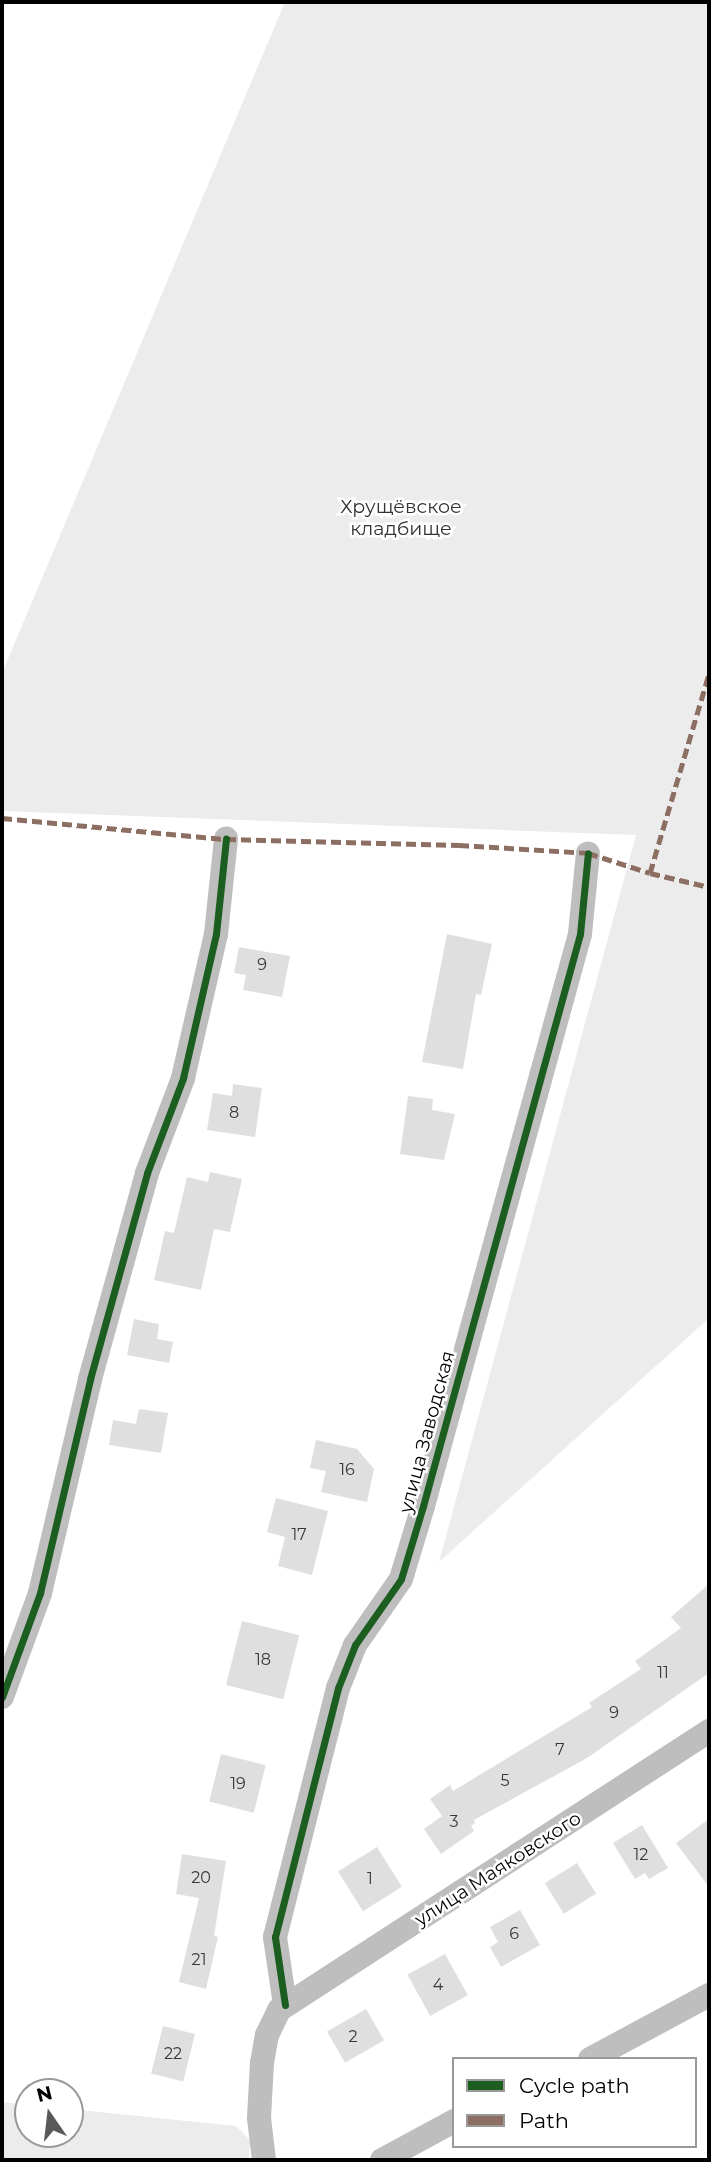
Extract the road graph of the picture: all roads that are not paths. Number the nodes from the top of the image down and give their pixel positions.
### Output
1 (226, 839) dead end
2 (588, 853) dead end
3 (2, 1696) edge
4 (709, 1731) edge
5 (709, 1995) edge
6 (285, 2005) junction
7 (594, 2057) edge
8 (452, 2122) edge
9 (264, 2160) edge
10 (382, 2160) edge

1 - 3 street
2 - 6 street, улица Заводская
4 - 6 street, улица Маяковского
5 - 7 street
6 - 9 street
8 - 10 street

